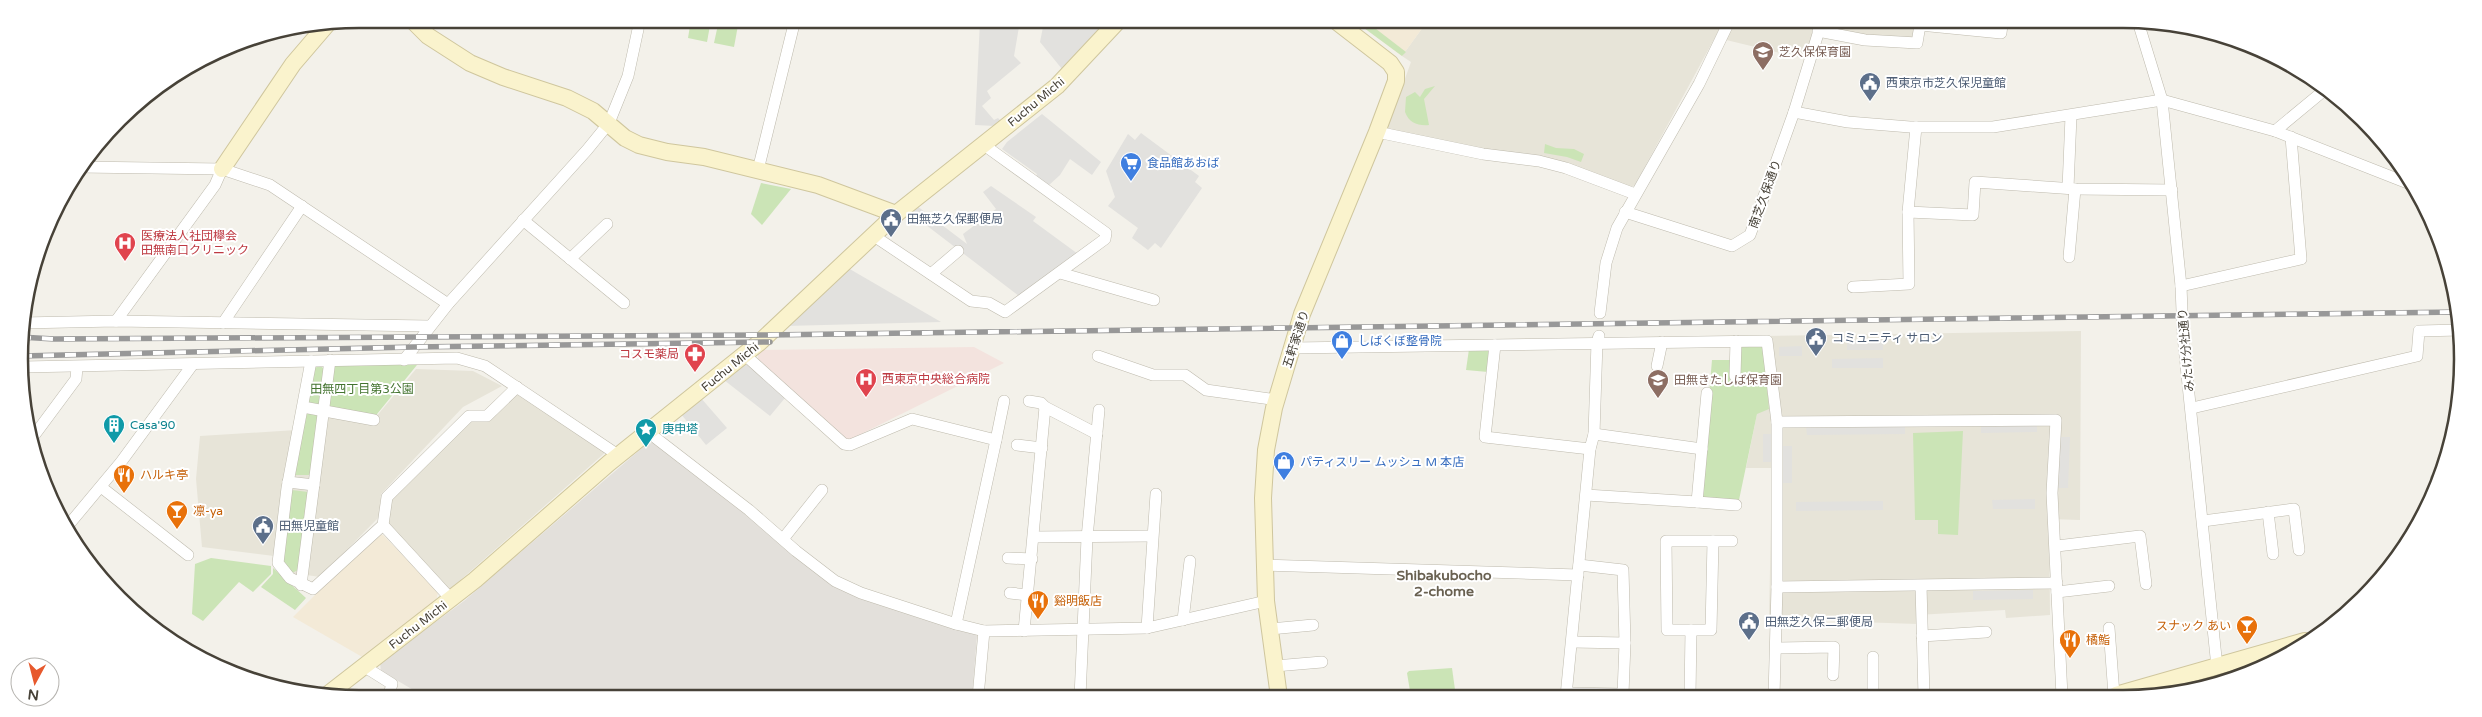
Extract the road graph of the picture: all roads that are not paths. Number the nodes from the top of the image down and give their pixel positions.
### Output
1 (420, 28) edge
2 (638, 28) edge
3 (793, 28) edge
4 (1111, 28) edge
5 (1345, 28) edge
6 (1726, 28) edge
7 (1820, 28) edge
8 (1919, 28) edge
9 (1950, 28) edge
10 (2002, 28) edge
11 (2140, 28) edge
12 (323, 29) edge
13 (2321, 93) edge
14 (2162, 100) junction
15 (1794, 112) junction
16 (2071, 116) junction
17 (609, 124) junction
18 (1916, 127) junction
19 (2275, 131) junction
20 (1377, 132) junction
21 (2291, 137) junction
22 (984, 145) junction
23 (89, 167) edge
24 (222, 169) junction
25 (758, 170) junction
26 (2403, 181) edge
27 (2072, 188) junction
28 (2172, 190) junction
29 (1635, 194) junction
30 (302, 206) junction
31 (1625, 212) junction
32 (1908, 212) junction
33 (896, 214) junction
34 (523, 220) junction
35 (607, 224) dead end
36 (874, 236) junction
37 (958, 250) dead end
38 (2069, 257) dead end
39 (570, 259) junction
40 (1060, 273) junction
41 (931, 274) junction
42 (2181, 286) junction
43 (1853, 287) dead end
44 (1154, 300) dead end
45 (624, 303) dead end
46 (448, 304) junction
47 (1600, 313) dead end
48 (116, 321) junction
49 (29, 323) edge
50 (224, 323) junction
51 (429, 326) junction
52 (2453, 330) edge
53 (1598, 339) junction
54 (1736, 341) junction
55 (1662, 342) junction
56 (1495, 344) junction
57 (1293, 348) junction
58 (745, 355) junction
59 (1098, 356) dead end
60 (330, 360) junction
61 (404, 360) junction
62 (311, 361) junction
63 (193, 364) junction
64 (1658, 366) dead end
65 (28, 367) edge
66 (77, 367) junction
67 (1735, 376) dead end
68 (517, 387) junction
69 (1707, 393) dead end
70 (1277, 400) junction
71 (1004, 401) dead end
72 (1029, 401) dead end
73 (303, 407) junction
74 (1045, 407) junction
75 (2192, 408) junction
76 (323, 410) junction
77 (1099, 410) dead end
78 (374, 420) dead end
79 (1777, 422) junction
80 (648, 432) junction
81 (36, 433) edge
82 (1097, 434) junction
83 (1594, 434) junction
84 (996, 440) junction
85 (1017, 445) dead end
86 (1042, 448) junction
87 (1590, 449) junction
88 (1702, 449) junction
89 (618, 455) junction
90 (288, 482) junction
91 (314, 485) junction
92 (100, 487) junction
93 (822, 490) dead end
94 (1156, 494) dead end
95 (1586, 495) junction
96 (1698, 502) junction
97 (1736, 505) dead end
98 (2268, 512) junction
99 (2203, 521) junction
100 (71, 522) edge
101 (383, 525) junction
102 (1152, 536) junction
103 (1034, 537) junction
104 (1086, 538) junction
105 (783, 539) junction
106 (1713, 541) junction
107 (1732, 541) dead end
108 (2057, 546) junction
109 (2299, 550) dead end
110 (2273, 554) dead end
111 (188, 555) dead end
112 (1008, 558) dead end
113 (1032, 559) junction
114 (1190, 562) dead end
115 (1265, 565) junction
116 (1579, 570) junction
117 (2146, 584) dead end
118 (301, 585) junction
119 (1921, 586) junction
120 (2110, 586) dead end
121 (1777, 587) junction
122 (2057, 587) junction
123 (1010, 593) dead end
124 (1028, 595) junction
125 (451, 599) junction
126 (1266, 602) junction
127 (1183, 620) junction
128 (956, 624) junction
129 (1312, 625) dead end
130 (1147, 628) junction
131 (2109, 628) dead end
132 (1270, 629) junction
133 (1691, 630) junction
134 (984, 631) junction
135 (1024, 631) junction
136 (1082, 631) junction
137 (1986, 632) dead end
138 (1922, 636) junction
139 (1573, 642) junction
140 (1625, 643) junction
141 (2286, 647) edge
142 (1776, 648) junction
143 (1873, 657) dead end
144 (1322, 662) dead end
145 (1275, 666) junction
146 (365, 667) junction
147 (2217, 667) junction
148 (1833, 675) dead end
149 (335, 689) edge
150 (2142, 689) edge
151 (390, 690) edge
152 (979, 690) edge
153 (1080, 690) edge
154 (1279, 690) edge
155 (1567, 690) edge
156 (1623, 690) edge
157 (1690, 690) edge
158 (1774, 690) edge
159 (1873, 690) edge
160 (1924, 690) edge
161 (2062, 690) edge
162 (2121, 690) edge

1 - 17 street
2 - 17 street
3 - 25 street
4 - 22 street, Fuchu Michi
5 - 20 street, 五軒家通り
6 - 29 street
7 - 8 street
7 - 15 street, 南芝久保通り
9 - 10 street
11 - 14 street, みたけ分社通り
12 - 24 street
13 - 19 street
14 - 16 street
14 - 19 street
14 - 28 street, みたけ分社通り
15 - 18 street
15 - 31 street, 南芝久保通り
16 - 18 street
16 - 27 street
17 - 25 street
17 - 34 street
18 - 32 street
19 - 21 street
20 - 29 street
20 - 57 street, 五軒家通り
21 - 26 street
21 - 42 street
22 - 33 street, Fuchu Michi
22 - 40 street
23 - 24 street
24 - 30 street
24 - 48 street
25 - 33 street
27 - 28 street
27 - 32 street
27 - 38 street
28 - 42 street, みたけ分社通り
29 - 31 street
30 - 46 street
30 - 50 street
31 - 47 street
32 - 43 street
33 - 36 street, Fuchu Michi
34 - 39 street
34 - 46 street
35 - 39 street
36 - 41 street
36 - 58 street, Fuchu Michi
37 - 41 street
39 - 45 street
40 - 41 street
40 - 44 street
42 - 75 street, みたけ分社通り
46 - 51 street
48 - 49 street
48 - 50 street
50 - 51 street
51 - 61 street
52 - 75 street
53 - 55 street
53 - 56 street
53 - 83 street
54 - 55 street
54 - 67 street
54 - 79 street
55 - 64 street
56 - 57 street
56 - 87 street
57 - 70 street, 五軒家通り
58 - 80 street, Fuchu Michi
58 - 84 street
59 - 70 street
60 - 61 street
60 - 62 street
60 - 76 street
61 - 68 street
62 - 63 street
62 - 73 street
63 - 66 street
63 - 92 street
65 - 66 street
66 - 81 street
68 - 89 street
68 - 101 street
69 - 88 street
70 - 115 street, 五軒家通り
71 - 84 street
72 - 74 street
73 - 76 street
73 - 90 street
74 - 82 street
74 - 86 street
75 - 99 street, みたけ分社通り
76 - 78 street
76 - 91 street
77 - 82 street
79 - 108 street
79 - 121 street
80 - 89 street, Fuchu Michi
80 - 105 street
82 - 104 street
83 - 87 street
83 - 88 street
84 - 128 street
85 - 86 street
86 - 103 street
87 - 95 street
88 - 96 street
89 - 125 street, Fuchu Michi
90 - 91 street
90 - 118 street
91 - 118 street
92 - 100 street
92 - 111 street
93 - 105 street
94 - 102 street
95 - 96 street
95 - 116 street
96 - 97 street
98 - 99 street
98 - 109 street
98 - 110 street
99 - 147 street, みたけ分社通り
101 - 118 street
101 - 125 street
102 - 104 street
102 - 130 street
103 - 104 street
103 - 113 street
104 - 136 street
105 - 128 street
106 - 107 street
106 - 133 street
106 - 133 street
108 - 117 street
108 - 122 street
112 - 113 street
113 - 124 street
114 - 127 street
115 - 116 street
115 - 126 street, 五軒家通り
116 - 139 street
116 - 140 street
119 - 121 street
119 - 122 street
119 - 138 street
120 - 122 street
121 - 142 street
122 - 161 street
123 - 124 street
124 - 135 street
125 - 146 street, Fuchu Michi
126 - 127 street
126 - 132 street, 五軒家通り
127 - 130 street
128 - 134 street
129 - 132 street
130 - 136 street
131 - 162 street
132 - 145 street, 五軒家通り
133 - 157 street
134 - 135 street
134 - 152 street
135 - 136 street
136 - 153 street
137 - 138 street
138 - 160 street
139 - 140 street
139 - 155 street
140 - 156 street
141 - 147 street
142 - 148 street
142 - 158 street
143 - 159 street
144 - 145 street
145 - 154 street, 五軒家通り
146 - 149 street, Fuchu Michi
146 - 151 street
147 - 150 street

